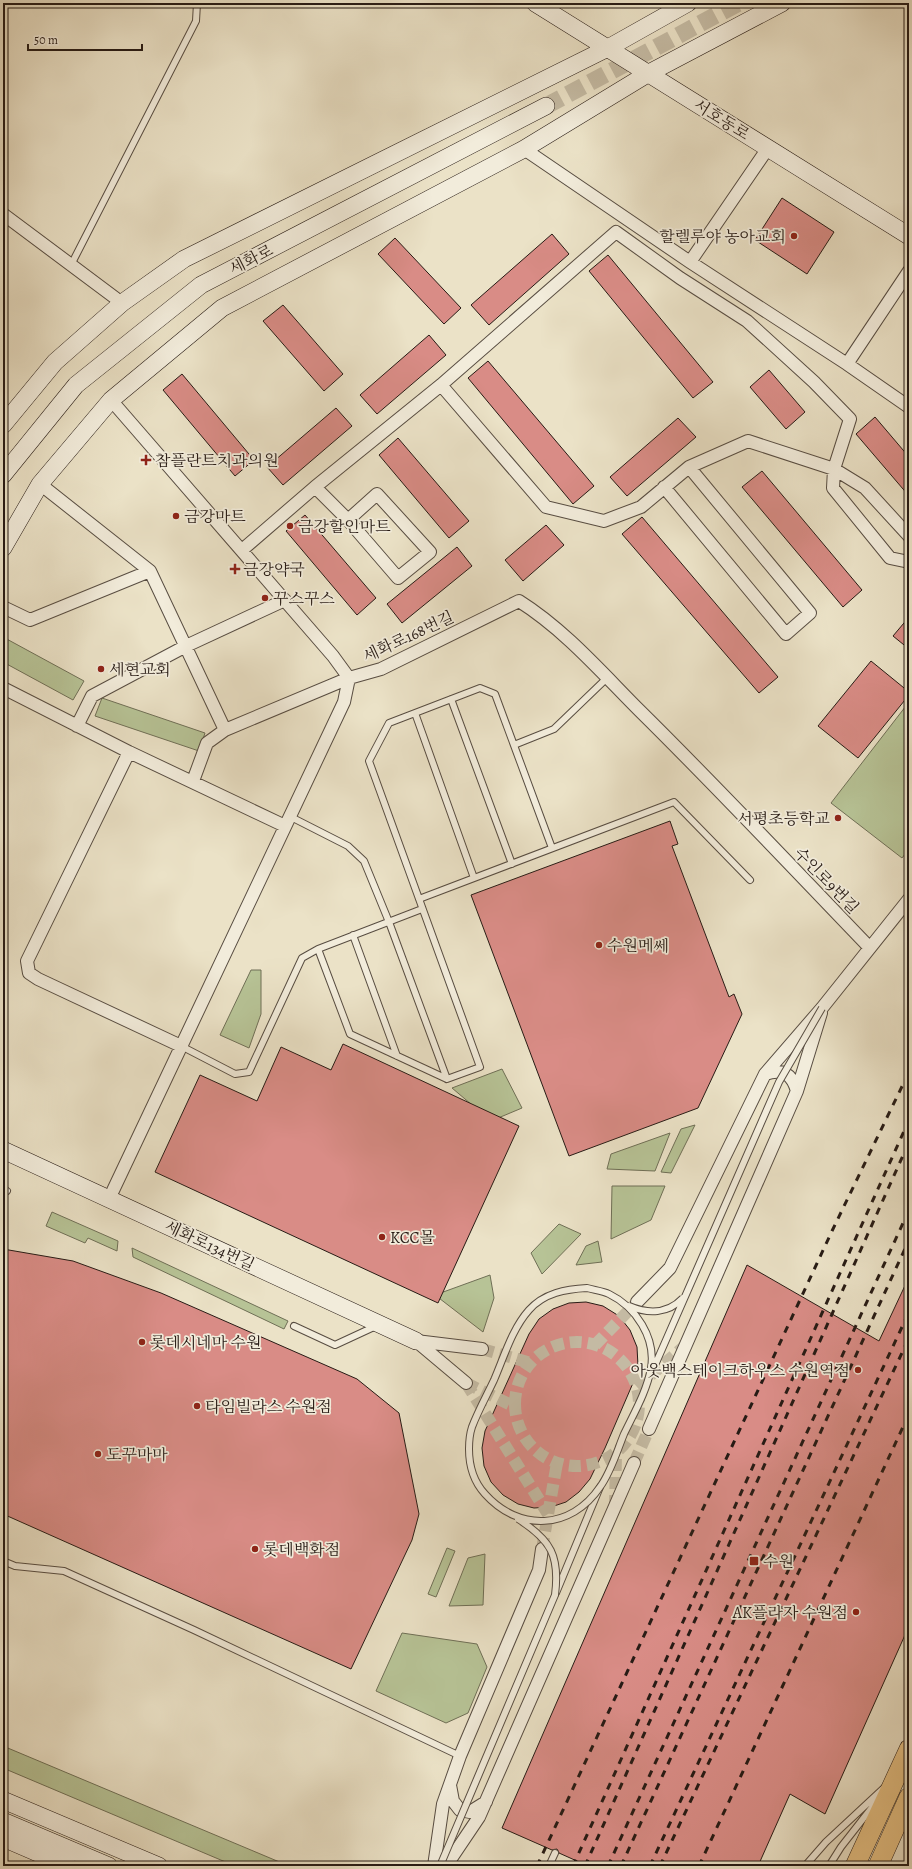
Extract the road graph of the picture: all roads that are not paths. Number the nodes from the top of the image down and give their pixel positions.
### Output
1 (197, 3) edge
2 (535, 3) edge
3 (688, 3) edge
4 (782, 3) edge
5 (608, 48) junction
6 (649, 73) junction
7 (546, 106) tunnel mouth
8 (524, 148) junction
9 (768, 148) junction
10 (3, 214) edge
11 (909, 236) edge
12 (690, 262) junction
13 (71, 265) junction
14 (909, 271) edge
15 (122, 303) junction
16 (847, 364) junction
17 (441, 386) junction
18 (111, 400) junction
19 (909, 406) edge
20 (3, 425) edge
21 (689, 467) junction
22 (834, 469) junction
23 (3, 475) edge
24 (40, 484) junction
25 (315, 486) junction
26 (664, 487) junction
27 (348, 520) junction
28 (909, 536) edge
29 (3, 548) edge
30 (242, 550) junction
31 (909, 562) edge
32 (150, 572) junction
33 (285, 600) junction
34 (3, 607) edge
35 (186, 646) junction
36 (349, 678) junction
37 (607, 678) junction
38 (3, 688) edge
39 (451, 699) junction
40 (415, 713) junction
41 (77, 726) junction
42 (225, 730) junction
43 (514, 745) junction
44 (128, 752) junction
45 (683, 754) joint
46 (193, 782) junction
47 (287, 821) junction
48 (552, 848) junction
49 (512, 864) junction
50 (474, 878) junction
51 (750, 880) dead end
52 (419, 899) junction
53 (909, 899) edge
54 (422, 909) junction
55 (389, 922) junction
56 (353, 935) junction
57 (870, 948) junction
58 (318, 949) junction
59 (822, 1008) junction
60 (181, 1046) junction
61 (397, 1056) junction
62 (765, 1074) junction
63 (447, 1079) junction
64 (797, 1091) junction
65 (3, 1150) edge
66 (109, 1199) junction
67 (686, 1293) junction
68 (632, 1304) junction
69 (380, 1324) junction
70 (294, 1326) dead end
71 (416, 1341) junction
72 (482, 1349) tunnel mouth
73 (466, 1383) dead end
74 (645, 1388) junction
75 (649, 1429) tunnel mouth
76 (634, 1463) tunnel mouth
77 (601, 1486) junction
78 (513, 1516) junction
79 (542, 1549) tunnel mouth
80 (3, 1561) edge
81 (555, 1595) junction
82 (909, 1749) edge
83 (460, 1756) junction
84 (895, 1778) junction
85 (450, 1786) junction
86 (909, 1797) edge
87 (3, 1800) edge
88 (486, 1802) junction
89 (3, 1821) edge
90 (3, 1838) edge
91 (555, 1853) dead end
92 (68, 1866) edge
93 (109, 1866) edge
94 (159, 1866) edge
95 (434, 1866) edge
96 (440, 1866) edge
97 (446, 1866) edge
98 (549, 1866) edge
99 (805, 1866) edge
100 (829, 1866) edge
101 (855, 1866) edge
102 (878, 1866) edge

1 - 13 lane
2 - 5 main road, 서호동로
3 - 5 main road
4 - 6 main road
5 - 6 main road, 서호동로
5 - 15 main road
6 - 8 main road
6 - 9 main road, 서호동로
7 - 23 main road, 세화로
8 - 12 street
8 - 18 main road
9 - 11 main road, 서호동로
9 - 12 street
10 - 13 street
12 - 16 street
13 - 15 street
14 - 16 street
15 - 20 main road
16 - 19 street
17 - 22 street
17 - 25 street
17 - 26 street
18 - 24 main road
18 - 30 street, 세화로168번길
21 - 22 street
21 - 26 street
21 - 26 street
22 - 28 street
22 - 31 street
24 - 29 main road
24 - 32 street
25 - 27 street
25 - 30 street
27 - 27 street
30 - 33 street, 세화로168번길
32 - 34 street
32 - 35 street
33 - 35 street
33 - 36 street, 세화로168번길
35 - 41 street
35 - 42 street
36 - 37 street, 세화로168번길
36 - 42 street
36 - 47 street
37 - 43 lane
37 - 45 street, 세화로168번길
38 - 41 street
39 - 40 lane
39 - 43 lane
39 - 49 lane
40 - 50 lane
40 - 52 lane
41 - 44 street
42 - 46 street
43 - 48 lane
44 - 46 street
44 - 60 street
45 - 57 street, 수인로9번길
46 - 47 street
47 - 55 lane
47 - 60 street
48 - 49 lane
48 - 51 lane
49 - 50 lane
50 - 52 lane
52 - 54 lane
53 - 57 street
54 - 55 lane
54 - 63 lane
55 - 56 lane
55 - 63 lane
56 - 58 lane
56 - 61 lane
57 - 59 street
58 - 60 lane
58 - 61 lane
59 - 62 street
59 - 64 street
59 - 67 lane, bridge
60 - 66 street
61 - 63 lane
62 - 64 street
62 - 68 street
64 - 75 street
65 - 66 main road, 세화로134번길
66 - 69 main road, 세화로134번길
67 - 68 lane, bridge
67 - 74 lane, bridge
68 - 74 lane, bridge
68 - 78 lane, bridge
69 - 70 lane
69 - 71 main road, 세화로134번길
71 - 72 street
71 - 73 street
74 - 77 lane, bridge
76 - 88 street
77 - 78 lane, bridge
77 - 81 lane, bridge
78 - 81 lane, bridge
79 - 83 street
80 - 83 lane
81 - 96 lane, bridge
82 - 84 main road
83 - 85 street
84 - 99 lane
84 - 100 lane
84 - 101 main road
85 - 88 street
85 - 95 street
86 - 102 main road
87 - 94 main road
88 - 97 street
89 - 93 main road
90 - 92 main road
91 - 98 lane

